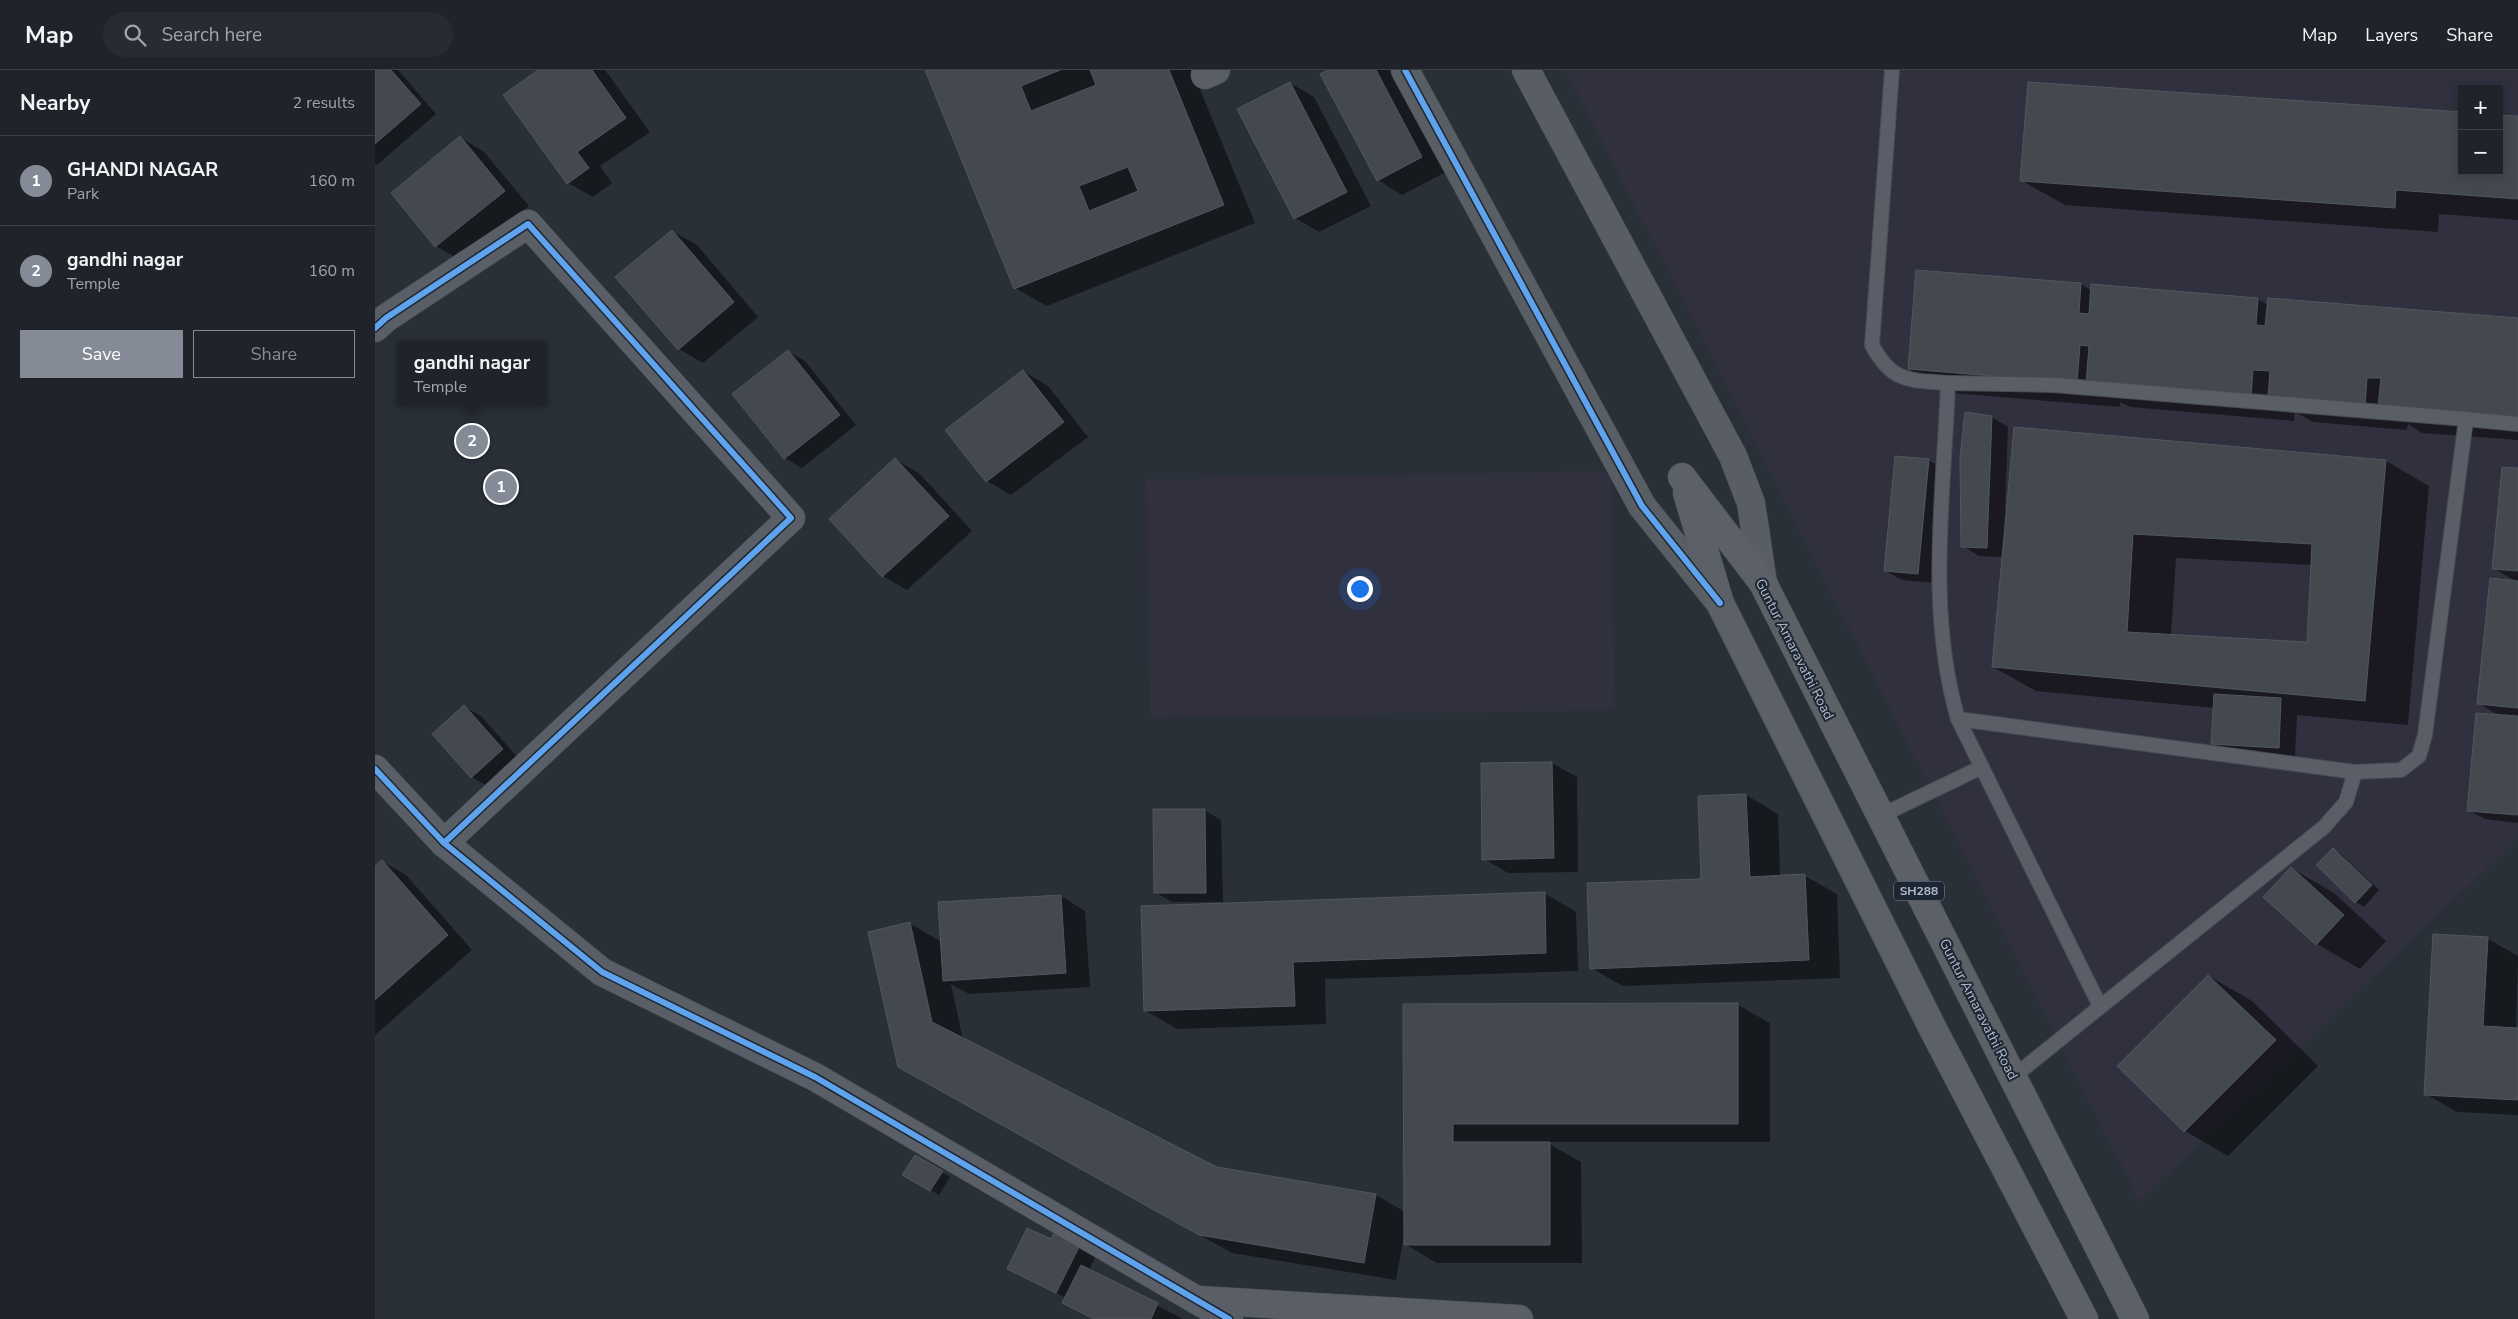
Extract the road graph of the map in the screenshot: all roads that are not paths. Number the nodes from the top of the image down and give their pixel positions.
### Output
1 (1405, 70) edge
2 (1526, 70) edge
3 (1893, 70) edge
4 (379, 317) edge
5 (1948, 383) junction
6 (2466, 419) junction
7 (2518, 424) edge
8 (1763, 583) junction
9 (1720, 603) junction
10 (1958, 719) junction
11 (1982, 766) junction
12 (375, 769) edge
13 (2355, 772) junction
14 (1880, 816) junction
15 (444, 843) junction
16 (2100, 1006) junction
17 (2013, 1077) junction
18 (1194, 1300) junction
19 (1229, 1319) edge
20 (1519, 1319) edge
21 (2084, 1319) edge
22 (2135, 1319) edge

1 - 9 street
2 - 8 street
3 - 5 lane
4 - 15 street
5 - 6 lane
5 - 10 lane
6 - 7 lane
6 - 13 lane
8 - 9 main road, Guntur Amaravathi Road / SH288
8 - 14 main road, Guntur Amaravathi Road / SH288
9 - 21 main road, Guntur Amaravathi Road / SH288
10 - 11 lane
10 - 13 lane
11 - 14 lane
11 - 16 lane
12 - 15 street
13 - 16 lane
14 - 17 main road, Guntur Amaravathi Road / SH288
15 - 18 street
16 - 17 lane
17 - 22 main road, Guntur Amaravathi Road / SH288
18 - 19 street
18 - 20 street

